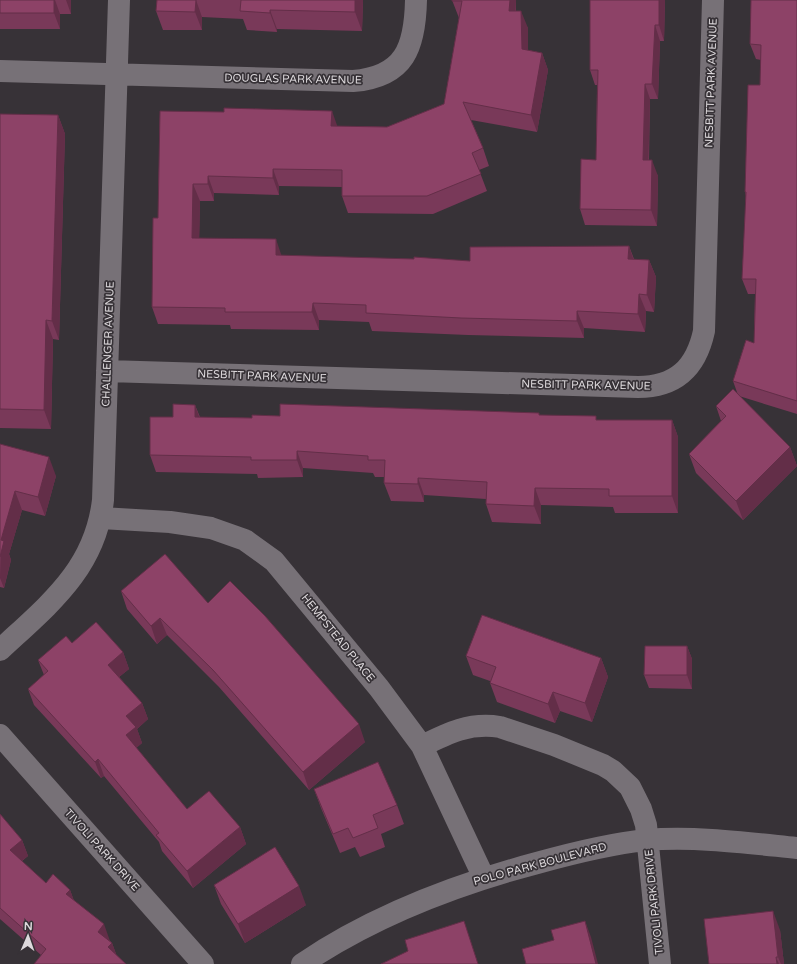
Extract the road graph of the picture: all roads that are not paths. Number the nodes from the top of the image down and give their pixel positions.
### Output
1 (119, 0) edge
2 (416, 0) edge
3 (713, 0) edge
4 (0, 71) edge
5 (116, 74) junction
6 (106, 371) junction
7 (101, 518) junction
8 (0, 650) edge
9 (0, 735) edge
10 (422, 746) junction
11 (647, 840) junction
12 (797, 848) edge
13 (484, 878) junction
14 (203, 964) edge
15 (302, 964) edge
16 (660, 964) edge

1 - 5 street, CHALLENGER AVENUE
2 - 5 street, DOUGLAS PARK AVENUE
3 - 6 street, NESBITT PARK AVENUE
4 - 5 street, DOUGLAS PARK AVENUE
5 - 6 street, CHALLENGER AVENUE
6 - 7 street, CHALLENGER AVENUE
7 - 8 street, CHALLENGER AVENUE
7 - 10 street, HEMPSTEAD PLACE
9 - 14 street, TIVOLI PARK DRIVE
10 - 11 street, TIVOLI PARK DRIVE
10 - 13 street, HEMPSTEAD PLACE
11 - 12 street, POLO PARK BOULEVARD
11 - 13 street, POLO PARK BOULEVARD
11 - 16 street, TIVOLI PARK DRIVE
13 - 15 street, POLO PARK BOULEVARD

